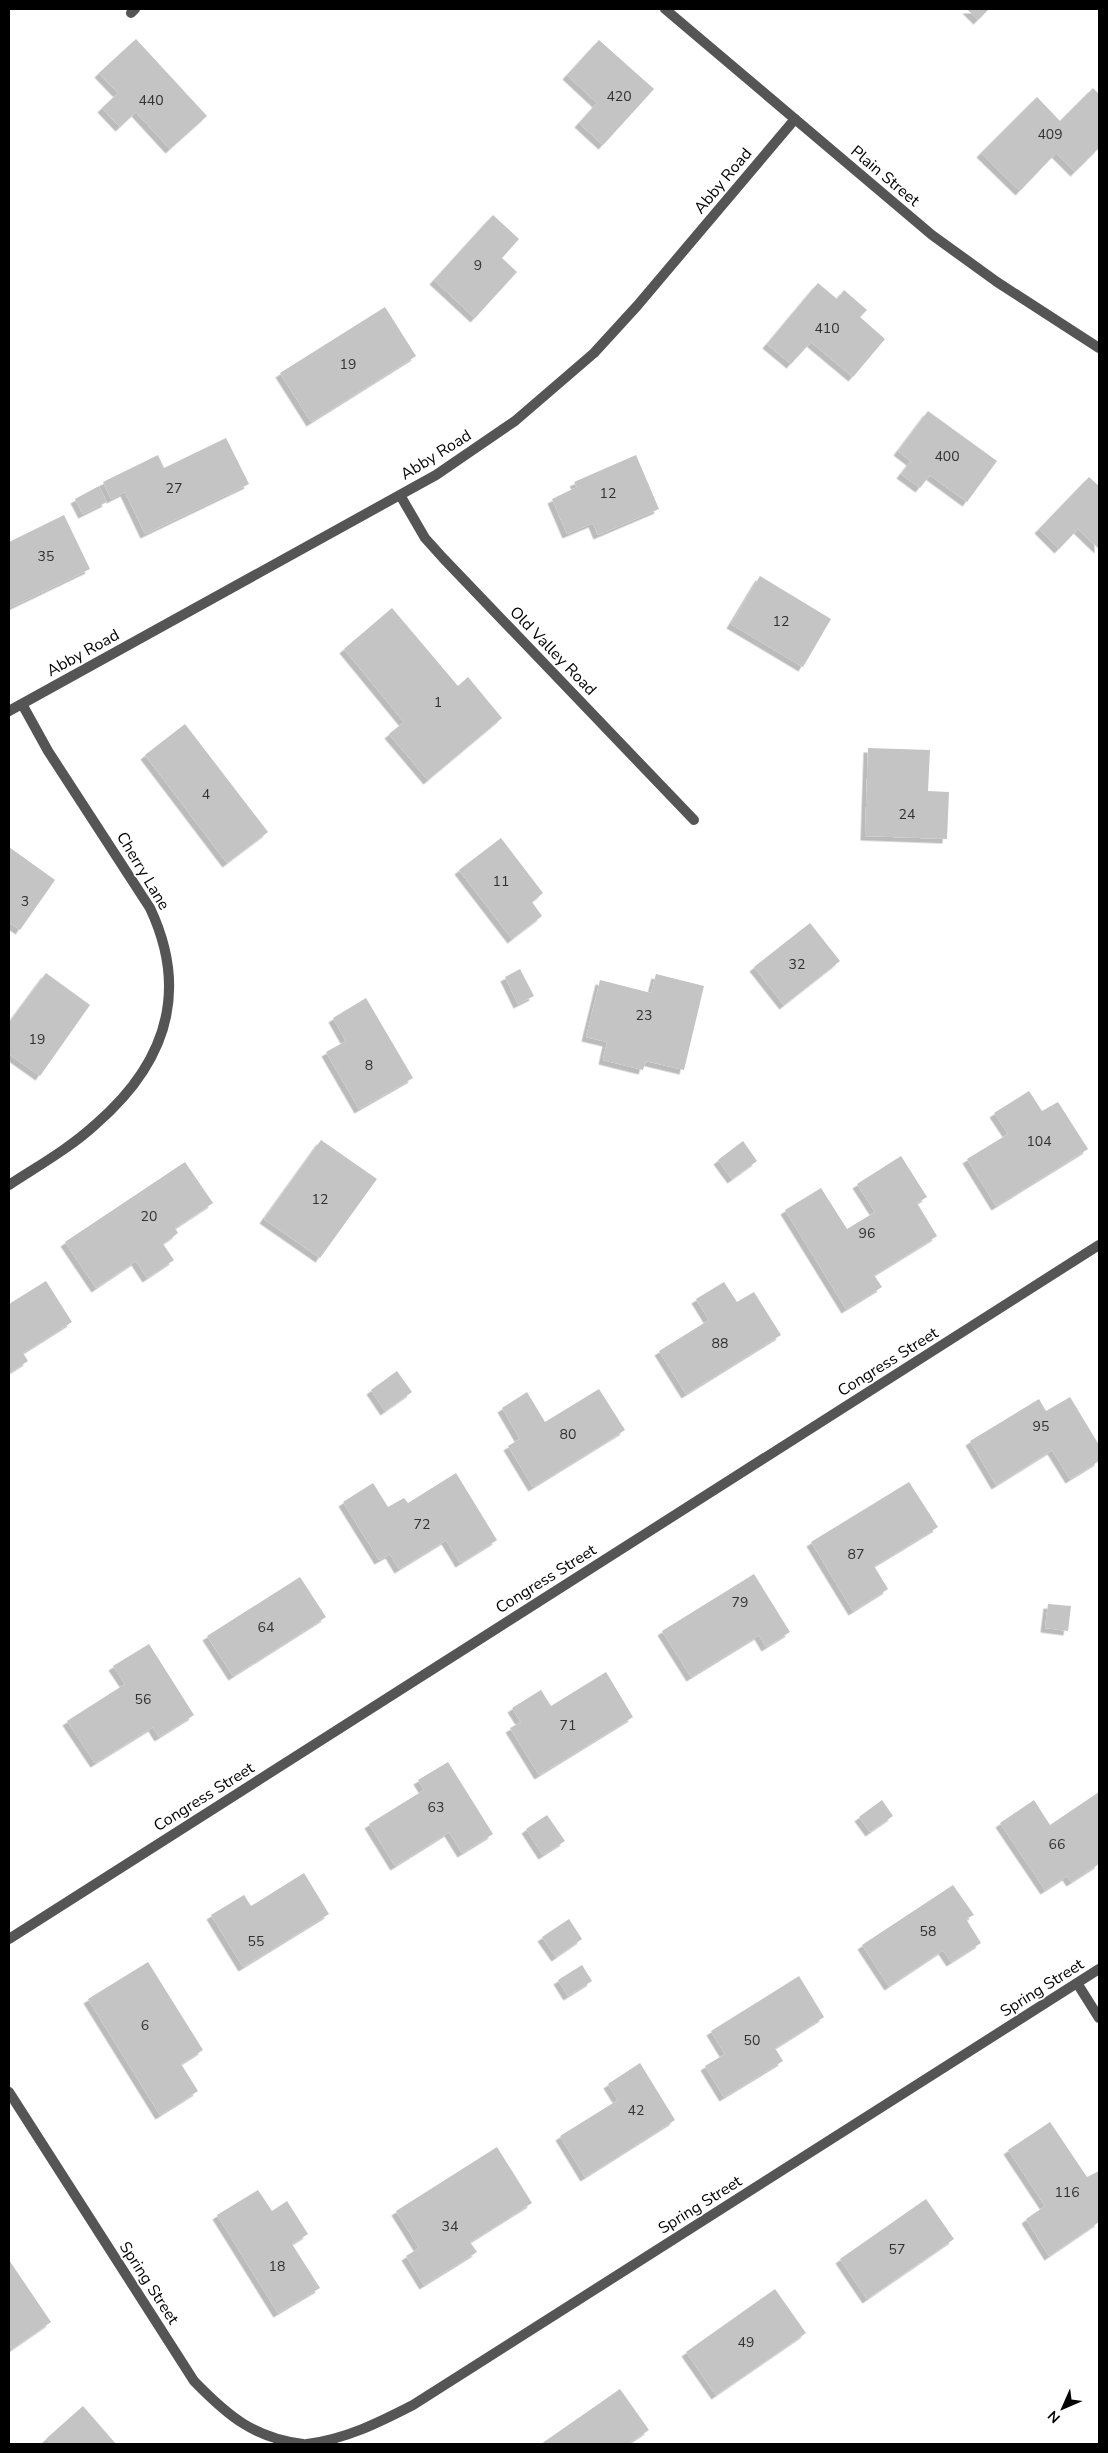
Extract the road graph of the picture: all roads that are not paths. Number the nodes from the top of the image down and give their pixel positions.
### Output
1 (665, 9) edge
2 (795, 119) junction
3 (1099, 348) edge
4 (400, 495) junction
5 (22, 704) junction
6 (9, 712) edge
7 (694, 820) dead end
8 (9, 1185) edge
9 (1099, 1245) edge
10 (9, 1939) edge
11 (1099, 1969) edge
12 (1077, 1983) junction
13 (1099, 2018) edge
14 (9, 2092) edge
15 (303, 2444) edge
16 (307, 2444) edge

1 - 2 street, Plain Street
2 - 3 street, Plain Street
2 - 4 street, Abby Road
4 - 5 street, Abby Road
4 - 7 street, Old Valley Road
5 - 6 street, Abby Road
5 - 8 street, Cherry Lane
9 - 10 street, Congress Street
11 - 12 street, Spring Street
12 - 13 street
12 - 16 street, Spring Street
14 - 15 street, Spring Street

